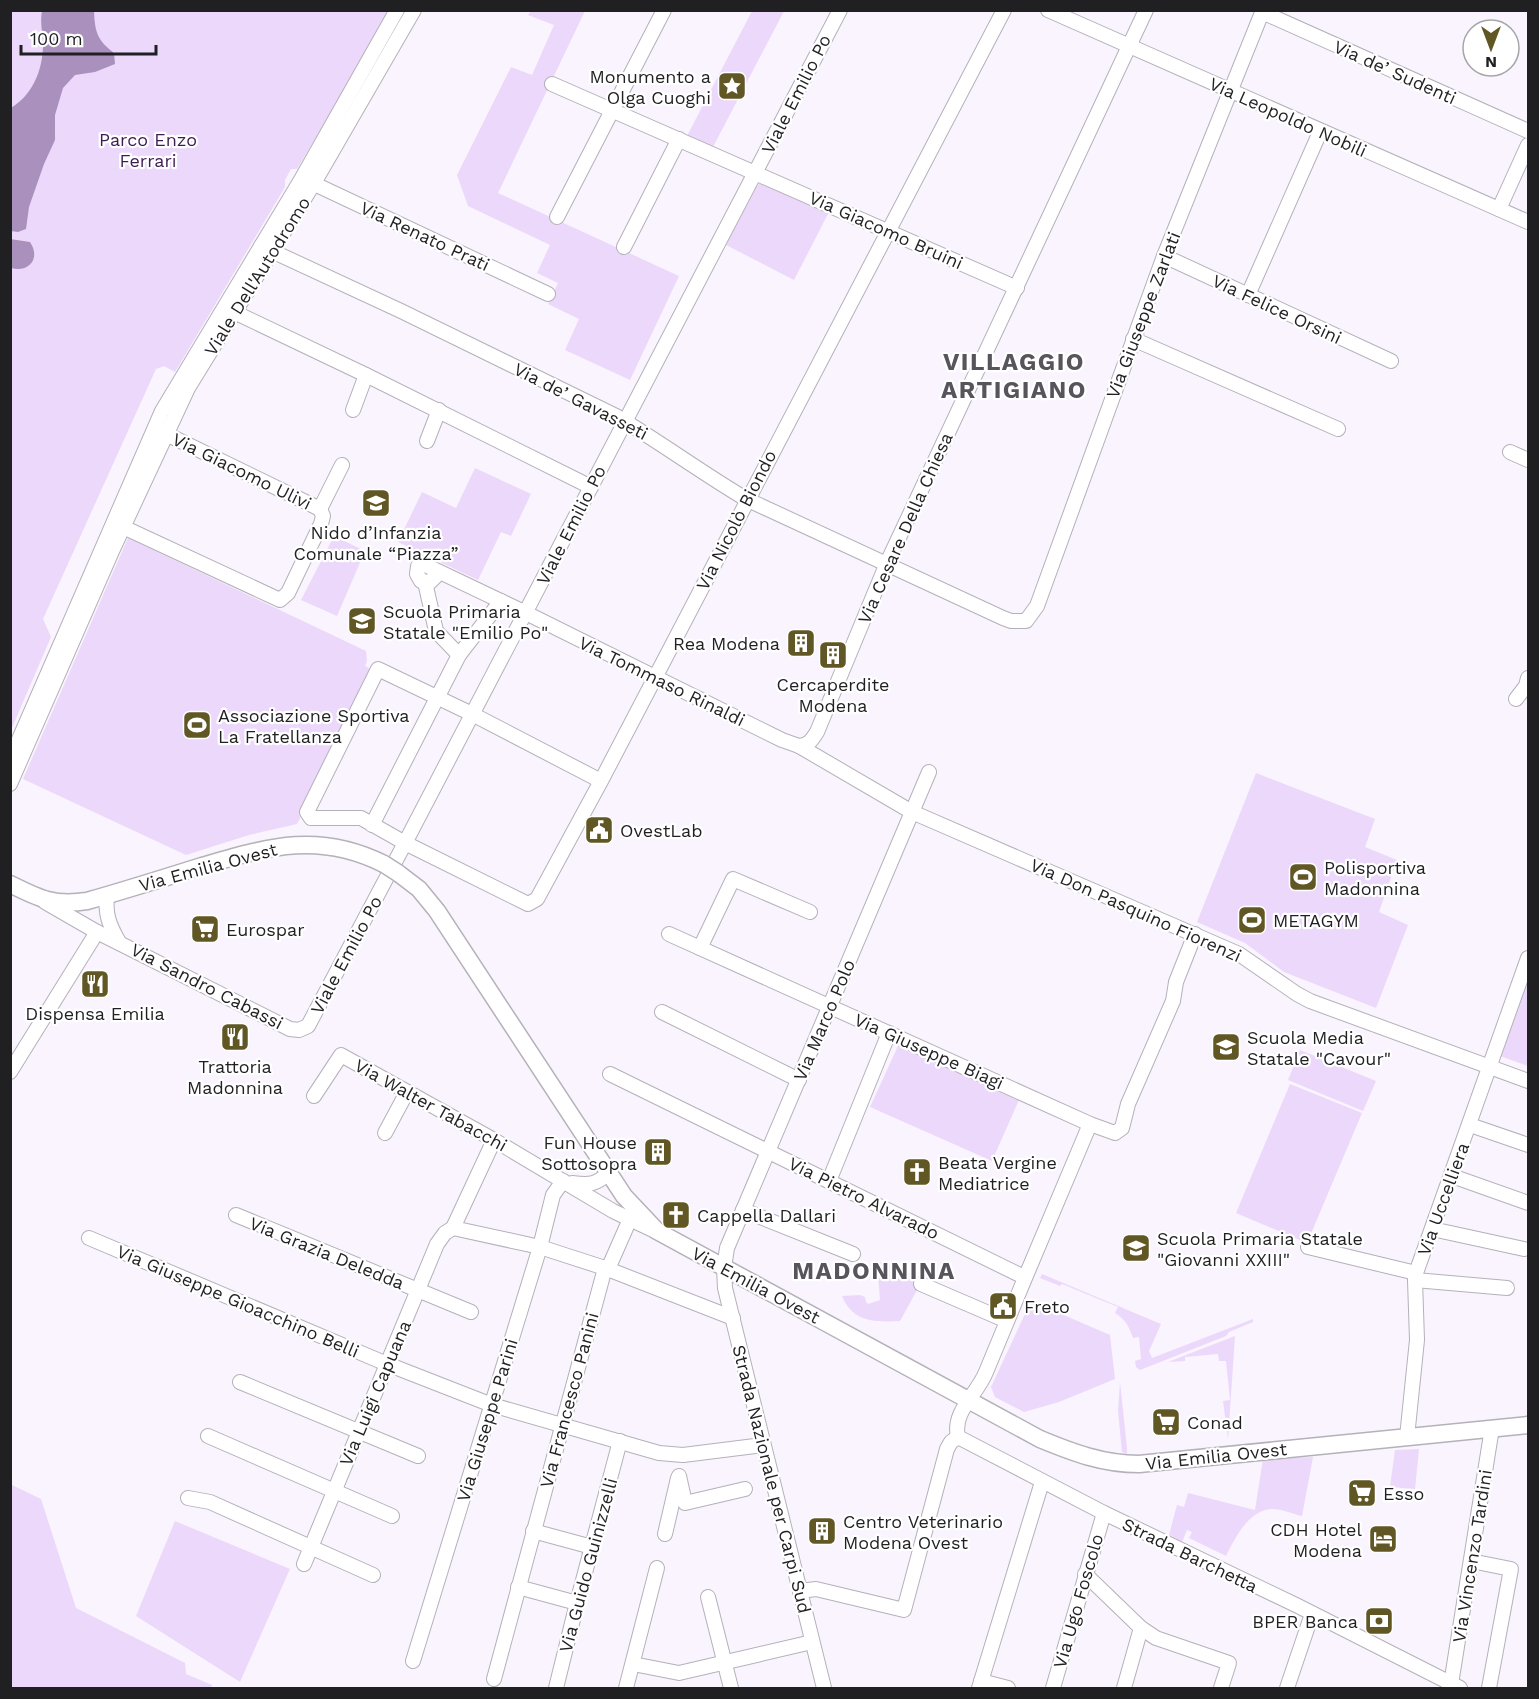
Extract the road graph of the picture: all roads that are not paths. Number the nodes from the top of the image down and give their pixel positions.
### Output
1 (397, 10) edge
2 (414, 10) edge
3 (664, 10) edge
4 (840, 10) edge
5 (1004, 10) edge
6 (1048, 10) edge
7 (1146, 10) edge
8 (1262, 11) edge
9 (1129, 46) junction
10 (552, 84) dead end
11 (1231, 92) junction
12 (612, 110) junction
13 (1528, 131) edge
14 (1320, 132) junction
15 (679, 139) junction
16 (1528, 145) edge
17 (756, 173) junction
18 (308, 181) junction
19 (1499, 209) junction
20 (557, 217) dead end
21 (1528, 222) edge
22 (888, 231) junction
23 (624, 247) dead end
24 (266, 248) junction
25 (1164, 256) junction
26 (1017, 288) junction
27 (548, 294) dead end
28 (1248, 295) junction
29 (234, 312) junction
30 (1133, 339) junction
31 (1391, 361) dead end
32 (366, 375) junction
33 (183, 385) junction
34 (353, 410) dead end
35 (439, 410) junction
36 (625, 422) junction
37 (153, 428) junction
38 (1338, 429) dead end
39 (167, 434) junction
40 (427, 441) dead end
41 (1510, 452) dead end
42 (1528, 460) edge
43 (342, 465) dead end
44 (591, 487) junction
45 (746, 499) junction
46 (320, 509) junction
47 (123, 527) junction
48 (108, 546) junction
49 (887, 563) junction
50 (501, 601) junction
51 (526, 613) junction
52 (1026, 621) joint
53 (73, 628) junction
54 (459, 655) junction
55 (656, 677) junction
56 (1528, 678) edge
57 (438, 698) junction
58 (1516, 699) dead end
59 (472, 714) junction
60 (799, 746) junction
61 (10, 760) edge
62 (929, 772) dead end
63 (601, 781) junction
64 (10, 784) edge
65 (912, 812) junction
66 (372, 825) junction
67 (405, 843) junction
68 (10, 884) edge
69 (107, 895) junction
70 (44, 901) junction
71 (810, 912) dead end
72 (97, 932) junction
73 (669, 934) dead end
74 (1195, 934) junction
75 (119, 942) junction
76 (700, 948) junction
77 (1528, 958) edge
78 (830, 1006) junction
79 (662, 1012) dead end
80 (295, 1030) joint
81 (889, 1033) junction
82 (10, 1072) edge
83 (1489, 1072) junction
84 (610, 1074) dead end
85 (799, 1080) junction
86 (1524, 1085) edge
87 (407, 1092) junction
88 (314, 1096) dead end
89 (1090, 1124) junction
90 (1470, 1125) junction
91 (385, 1133) dead end
92 (494, 1140) junction
93 (1528, 1145) edge
94 (768, 1151) junction
95 (609, 1173) junction
96 (1452, 1176) junction
97 (563, 1181) junction
98 (829, 1181) junction
99 (624, 1196) junction
100 (1528, 1203) edge
101 (743, 1210) junction
102 (236, 1215) dead end
103 (630, 1219) junction
104 (453, 1228) junction
105 (1432, 1229) junction
106 (657, 1231) junction
107 (90, 1238) dead end
108 (540, 1246) junction
109 (1308, 1247) dead end
110 (1524, 1249) dead end
111 (853, 1254) dead end
112 (724, 1268) junction
113 (607, 1269) junction
114 (1024, 1277) junction
115 (1416, 1277) junction
116 (921, 1284) dead end
117 (1507, 1288) dead end
118 (418, 1290) junction
119 (471, 1312) dead end
120 (733, 1318) junction
121 (1007, 1321) junction
122 (387, 1364) junction
123 (240, 1382) dead end
124 (969, 1400) junction
125 (492, 1405) junction
126 (562, 1424) junction
127 (1528, 1424) edge
128 (1492, 1428) junction
129 (359, 1432) junction
130 (208, 1436) dead end
131 (958, 1437) junction
132 (1407, 1437) junction
133 (620, 1441) junction
134 (763, 1446) junction
135 (683, 1455) junction
136 (418, 1456) dead end
137 (679, 1476) junction
138 (1042, 1482) junction
139 (745, 1489) dead end
140 (334, 1491) junction
141 (188, 1498) dead end
142 (1104, 1514) junction
143 (392, 1516) dead end
144 (533, 1531) junction
145 (665, 1534) dead end
146 (592, 1546) junction
147 (310, 1548) junction
148 (1471, 1561) junction
149 (304, 1564) dead end
150 (657, 1568) dead end
151 (1085, 1574) junction
152 (373, 1575) dead end
153 (518, 1587) junction
154 (800, 1591) junction
155 (708, 1597) dead end
156 (577, 1603) junction
157 (1312, 1614) junction
158 (1141, 1628) junction
159 (812, 1642) junction
160 (413, 1661) dead end
161 (724, 1662) junction
162 (633, 1664) junction
163 (494, 1679) dead end
164 (980, 1685) edge
165 (1456, 1686) edge
166 (556, 1689) edge
167 (626, 1689) edge
168 (731, 1689) edge
169 (824, 1689) edge
170 (1008, 1689) edge
171 (1053, 1689) edge
172 (1124, 1689) edge
173 (1221, 1689) edge
174 (1287, 1689) edge
175 (1489, 1689) edge

1 - 18 street, Viale Dell'Autodromo
2 - 18 street, Viale Dell'Autodromo
3 - 12 street
4 - 17 street, Viale Emilio Po
5 - 22 street, Via Nicolò Biondo
6 - 9 street, Via Leopoldo Nobili
7 - 9 street, Via Cesare Della Chiesa
8 - 11 street, Via Giuseppe Zarlati
8 - 13 street, Via de’ Sudenti
9 - 11 street, Via Leopoldo Nobili
9 - 26 street, Via Cesare Della Chiesa
10 - 12 street, Via Giacomo Bruini
11 - 14 street, Via Leopoldo Nobili
11 - 25 street, Via Giuseppe Zarlati
12 - 15 street, Via Giacomo Bruini
12 - 20 street
14 - 19 street, Via Leopoldo Nobili
14 - 28 street
15 - 17 street, Via Giacomo Bruini
15 - 23 street
16 - 19 street
17 - 22 street, Via Giacomo Bruini
17 - 36 street, Viale Emilio Po
18 - 24 street, Viale Dell'Autodromo
18 - 27 street, Via Renato Prati
19 - 21 street, Via Leopoldo Nobili
22 - 26 street, Via Giacomo Bruini
22 - 45 street, Via Nicolò Biondo
24 - 29 street, Viale Dell'Autodromo
24 - 33 street, Viale Dell'Autodromo
24 - 36 street, Via de’ Gavasseti
25 - 28 street, Via Felice Orsini
25 - 30 street, Via Giuseppe Zarlati
26 - 49 street, Via Cesare Della Chiesa
28 - 31 street, Via Felice Orsini
29 - 32 street
29 - 33 street, Viale Dell'Autodromo
30 - 38 street
30 - 52 street, Via Giuseppe Zarlati
32 - 34 street
32 - 35 street
33 - 37 street, Viale Dell'Autodromo
33 - 39 street, Viale Dell'Autodromo
35 - 40 street
35 - 44 street
36 - 44 street, Viale Emilio Po
36 - 45 street, Via de’ Gavasseti
37 - 39 street, Via Giacomo Ulivi
37 - 48 street, Viale Dell'Autodromo
39 - 46 street, Via Giacomo Ulivi
39 - 47 street, Viale Dell'Autodromo
41 - 42 street
43 - 46 street, Via Giacomo Ulivi
44 - 51 street, Viale Emilio Po
45 - 49 street, Via de’ Gavasseti
45 - 55 street, Via Nicolò Biondo
46 - 47 street
47 - 48 street, Viale Dell'Autodromo
48 - 53 street, Viale Dell'Autodromo
49 - 52 street, Via de’ Gavasseti
49 - 60 street, Via Cesare Della Chiesa
50 - 51 street, Via Tommaso Rinaldi
50 - 54 street
50 - 54 street, Via Tommaso Rinaldi
51 - 55 street, Via Tommaso Rinaldi
51 - 59 street, Viale Emilio Po
53 - 61 street, Viale Dell'Autodromo
53 - 64 street, Viale Dell'Autodromo
54 - 57 street
55 - 60 street, Via Tommaso Rinaldi
55 - 63 street, Via Nicolò Biondo
56 - 58 street
57 - 59 street
57 - 66 street
57 - 66 street
59 - 63 street
59 - 67 street, Viale Emilio Po
60 - 65 street, Via Tommaso Rinaldi
62 - 65 street, Via Marco Polo
63 - 67 street, Via Nicolò Biondo
65 - 74 street, Via Don Pasquino Fiorenzi
65 - 78 street, Via Marco Polo
66 - 67 street
67 - 80 street, Viale Emilio Po
68 - 70 main road, Via Emilia Ovest
69 - 70 main road, Via Emilia Ovest
69 - 75 street, Via Sandro Cabassi
69 - 95 main road, Via Emilia Ovest
70 - 72 street, Via Sandro Cabassi
71 - 76 street
72 - 75 street, Via Sandro Cabassi
72 - 82 street
73 - 76 street, Via Giuseppe Biagi
74 - 83 street, Via Don Pasquino Fiorenzi
74 - 89 street, Via Giuseppe Biagi
75 - 80 street, Via Sandro Cabassi
76 - 78 street, Via Giuseppe Biagi
77 - 83 street, Via Uccelliera
78 - 81 street, Via Giuseppe Biagi
78 - 85 street, Via Marco Polo
79 - 85 street
81 - 89 street, Via Giuseppe Biagi
81 - 98 street
83 - 86 street, Via Don Pasquino Fiorenzi
83 - 90 street, Via Uccelliera
84 - 94 street, Via Pietro Alvarado
85 - 94 street, Via Marco Polo
87 - 88 street, Via Walter Tabacchi
87 - 91 street
87 - 92 street, Via Walter Tabacchi
89 - 114 street
90 - 93 street, Via Uccelliera
90 - 96 street, Via Uccelliera
92 - 97 street, Via Walter Tabacchi
92 - 104 street, Via Luigi Capuana
94 - 98 street, Via Pietro Alvarado
94 - 101 street, Via Marco Polo
95 - 97 street, Via Walter Tabacchi
95 - 99 main road, Via Emilia Ovest
96 - 100 street
96 - 105 street, Via Uccelliera
97 - 99 street, Via Walter Tabacchi
97 - 103 street, Via Walter Tabacchi
97 - 108 street, Via Giuseppe Parini
98 - 114 street, Via Pietro Alvarado
99 - 106 main road, Via Emilia Ovest
101 - 111 street
101 - 112 street, Via Marco Polo
102 - 118 street, Via Grazia Deledda
103 - 106 street, Via Walter Tabacchi
103 - 113 street, Via Francesco Panini
104 - 108 street
104 - 118 street, Via Luigi Capuana
105 - 110 street
105 - 115 street, Via Uccelliera
106 - 112 main road, Via Emilia Ovest
107 - 122 street, Via Giuseppe Gioacchino Belli
108 - 113 street
108 - 125 street, Via Giuseppe Parini
109 - 115 street, Via Uccelliera
112 - 120 street, Strada Nazionale per Carpi Sud
112 - 124 main road, Via Emilia Ovest
113 - 120 street
113 - 126 street, Via Francesco Panini
114 - 121 street
115 - 117 street
115 - 132 street, Via Uccelliera
116 - 121 street
118 - 119 street, Via Grazia Deledda
118 - 122 street, Via Luigi Capuana
120 - 134 street, Strada Nazionale per Carpi Sud
121 - 124 street
122 - 125 street, Via Giuseppe Gioacchino Belli
122 - 129 street, Via Luigi Capuana
123 - 129 street
124 - 131 street
124 - 132 main road, Via Emilia Ovest
125 - 126 street, Via Giuseppe Gioacchino Belli
125 - 160 street, Via Giuseppe Parini
126 - 133 street, Via Giuseppe Gioacchino Belli
126 - 144 street, Via Francesco Panini
127 - 128 main road, Via Emilia Ovest
128 - 132 main road, Via Emilia Ovest
128 - 148 street, Via Vincenzo Tardini
129 - 136 street
129 - 140 street, Via Luigi Capuana
130 - 140 street
131 - 138 street, Strada Barchetta
131 - 154 street
133 - 135 street, Via Giuseppe Gioacchino Belli
133 - 146 street, Via Guido Guinizzelli
134 - 135 street, Via Giuseppe Gioacchino Belli
134 - 154 street, Strada Nazionale per Carpi Sud
135 - 137 street
137 - 139 street
137 - 145 street
138 - 142 street, Strada Barchetta
138 - 164 street
140 - 143 street
140 - 147 street, Via Luigi Capuana
141 - 147 street
142 - 151 street, Via Ugo Foscolo
142 - 157 street, Strada Barchetta
144 - 146 street
144 - 153 street, Via Francesco Panini
146 - 156 street, Via Guido Guinizzelli
147 - 149 street, Via Luigi Capuana
147 - 152 street
148 - 165 street, Via Vincenzo Tardini
148 - 175 street
150 - 162 street
151 - 158 street
151 - 171 street, Via Ugo Foscolo
153 - 156 street
153 - 163 street, Via Francesco Panini
154 - 159 street, Strada Nazionale per Carpi Sud
155 - 161 street
156 - 166 street, Via Guido Guinizzelli
157 - 165 street, Strada Barchetta
157 - 174 street
158 - 172 street
158 - 173 street
159 - 161 street
159 - 169 street, Strada Nazionale per Carpi Sud
161 - 162 street
161 - 168 street
162 - 167 street
164 - 170 street

